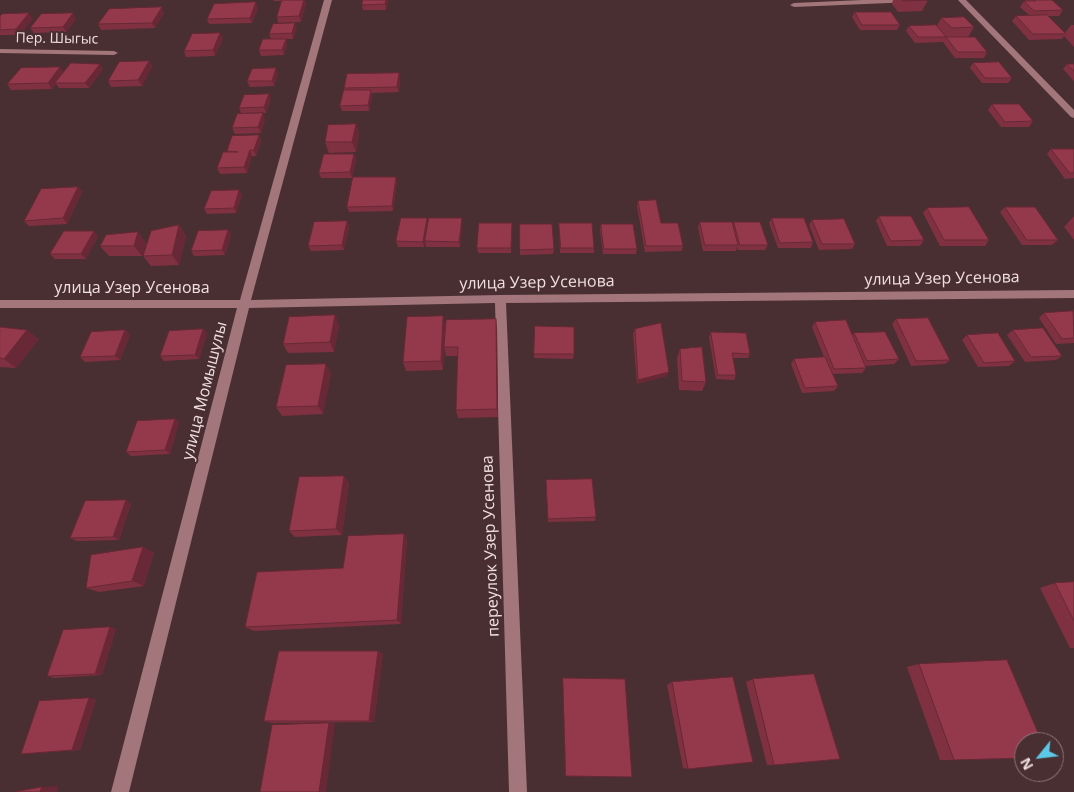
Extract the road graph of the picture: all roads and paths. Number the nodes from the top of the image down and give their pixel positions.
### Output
1 (328, 0) edge
2 (913, 0) edge
3 (962, 0) edge
4 (794, 5) dead end
5 (0, 50) edge
6 (114, 53) dead end
7 (1074, 115) edge
8 (1074, 294) edge
9 (500, 299) junction
10 (0, 304) edge
11 (244, 304) junction
12 (120, 792) edge
13 (518, 792) edge

1 - 11 street, улица Момышулы
2 - 4 street
3 - 7 street
5 - 6 street, Пер. Шыгыс
8 - 9 street, улица Узер Усенова
9 - 11 street, улица Узер Усенова
9 - 13 street, переулок Узер Усенова
10 - 11 street, улица Узер Усенова
11 - 12 street, улица Момышулы

